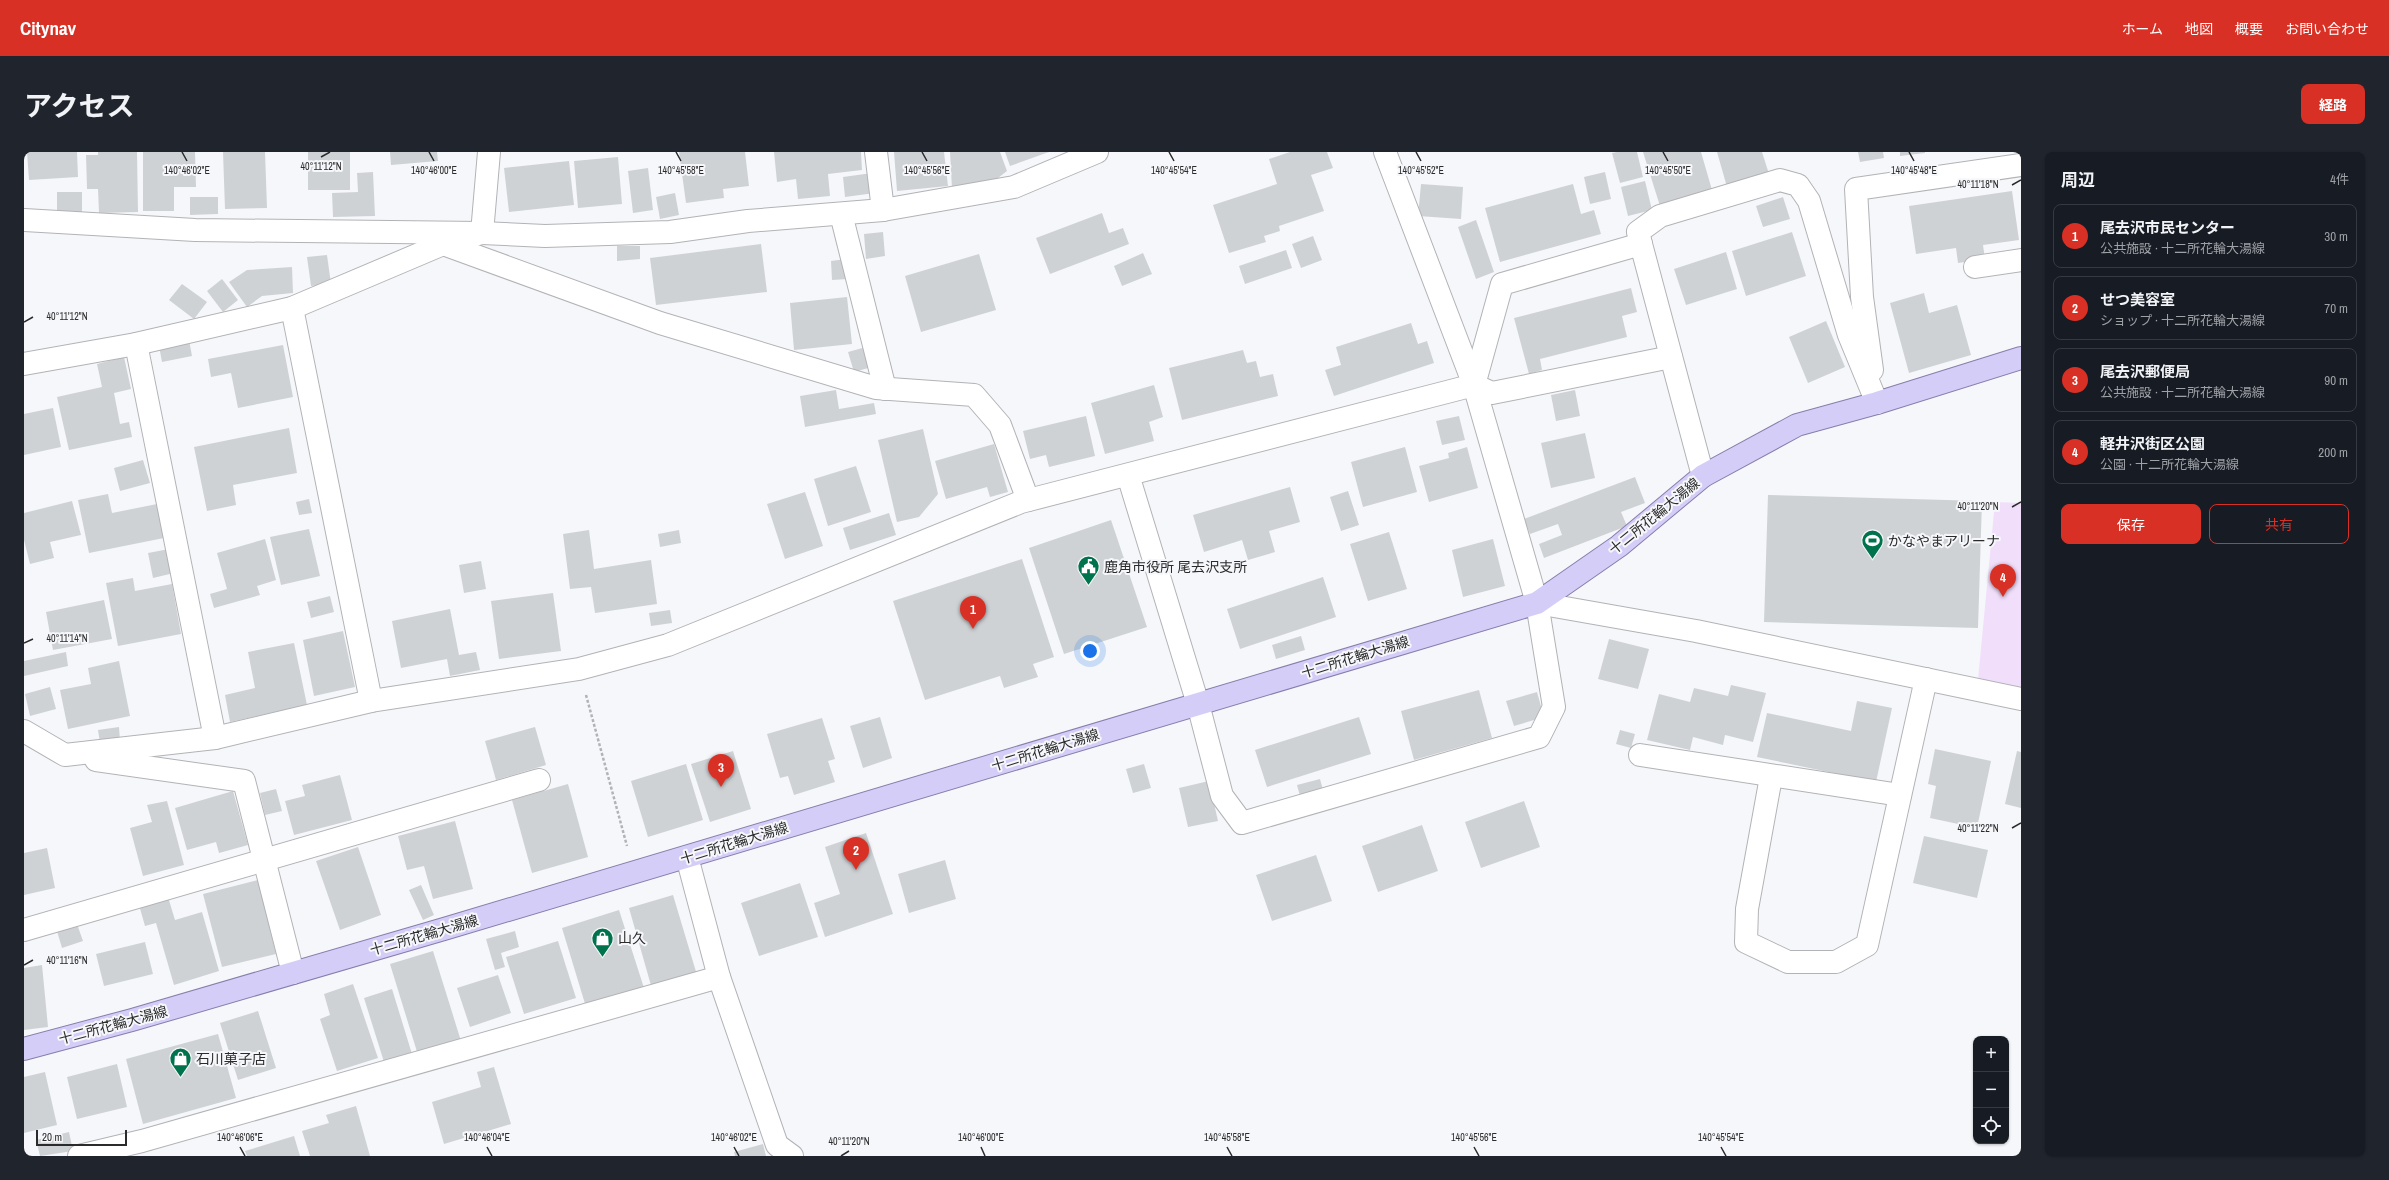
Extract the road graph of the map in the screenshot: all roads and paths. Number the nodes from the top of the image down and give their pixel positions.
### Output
1 (489, 152) edge
2 (876, 152) edge
3 (1097, 152) edge
4 (1385, 152) edge
5 (2021, 165) edge
6 (883, 210) junction
7 (841, 214) junction
8 (24, 220) edge
9 (482, 233) junction
10 (443, 244) junction
11 (1641, 244) junction
12 (2021, 260) edge
13 (1975, 267) dead end
14 (292, 308) junction
15 (136, 344) junction
16 (1671, 356) junction
17 (2021, 358) edge
18 (24, 364) edge
19 (1474, 385) junction
20 (886, 389) junction
21 (1877, 403) junction
22 (1128, 475) junction
23 (1703, 476) junction
24 (1028, 500) junction
25 (1537, 603) junction
26 (579, 669) junction
27 (1926, 679) junction
28 (2021, 699) edge
29 (371, 701) junction
30 (1198, 704) junction
31 (24, 731) edge
32 (215, 738) junction
33 (1640, 755) dead end
34 (65, 756) junction
35 (1771, 777) junction
36 (539, 780) dead end
37 (1900, 795) junction
38 (687, 857) junction
39 (264, 860) junction
40 (634, 872) junction
41 (24, 930) edge
42 (293, 973) junction
43 (719, 977) junction
44 (24, 1049) edge
45 (79, 1156) edge
46 (792, 1156) edge

1 - 9 street
2 - 6 street
3 - 6 street
4 - 19 street
5 - 21 street
6 - 7 street
7 - 9 street
7 - 20 street
8 - 9 street
9 - 10 street
10 - 14 street
10 - 20 street
11 - 16 street
11 - 19 street
11 - 21 street
12 - 13 street
14 - 15 street
14 - 29 street
15 - 18 street
15 - 32 street
16 - 19 street
16 - 23 street
17 - 21 main road, 十二所花輪大湯線
19 - 22 street
19 - 25 street
20 - 24 street
21 - 23 main road, 十二所花輪大湯線
22 - 24 street
22 - 30 street
23 - 25 main road, 十二所花輪大湯線
24 - 26 street
25 - 27 street
25 - 30 main road, 十二所花輪大湯線
25 - 30 street
26 - 29 street
26 - 40 path
27 - 28 street
27 - 37 street
29 - 32 street
30 - 38 main road, 十二所花輪大湯線
31 - 34 street
32 - 34 street
33 - 35 street
34 - 39 street
35 - 37 street
35 - 37 street
36 - 39 street
38 - 40 main road, 十二所花輪大湯線
38 - 43 street
39 - 41 street
39 - 42 street
40 - 42 main road, 十二所花輪大湯線
42 - 44 main road, 十二所花輪大湯線
43 - 45 street
43 - 46 street

